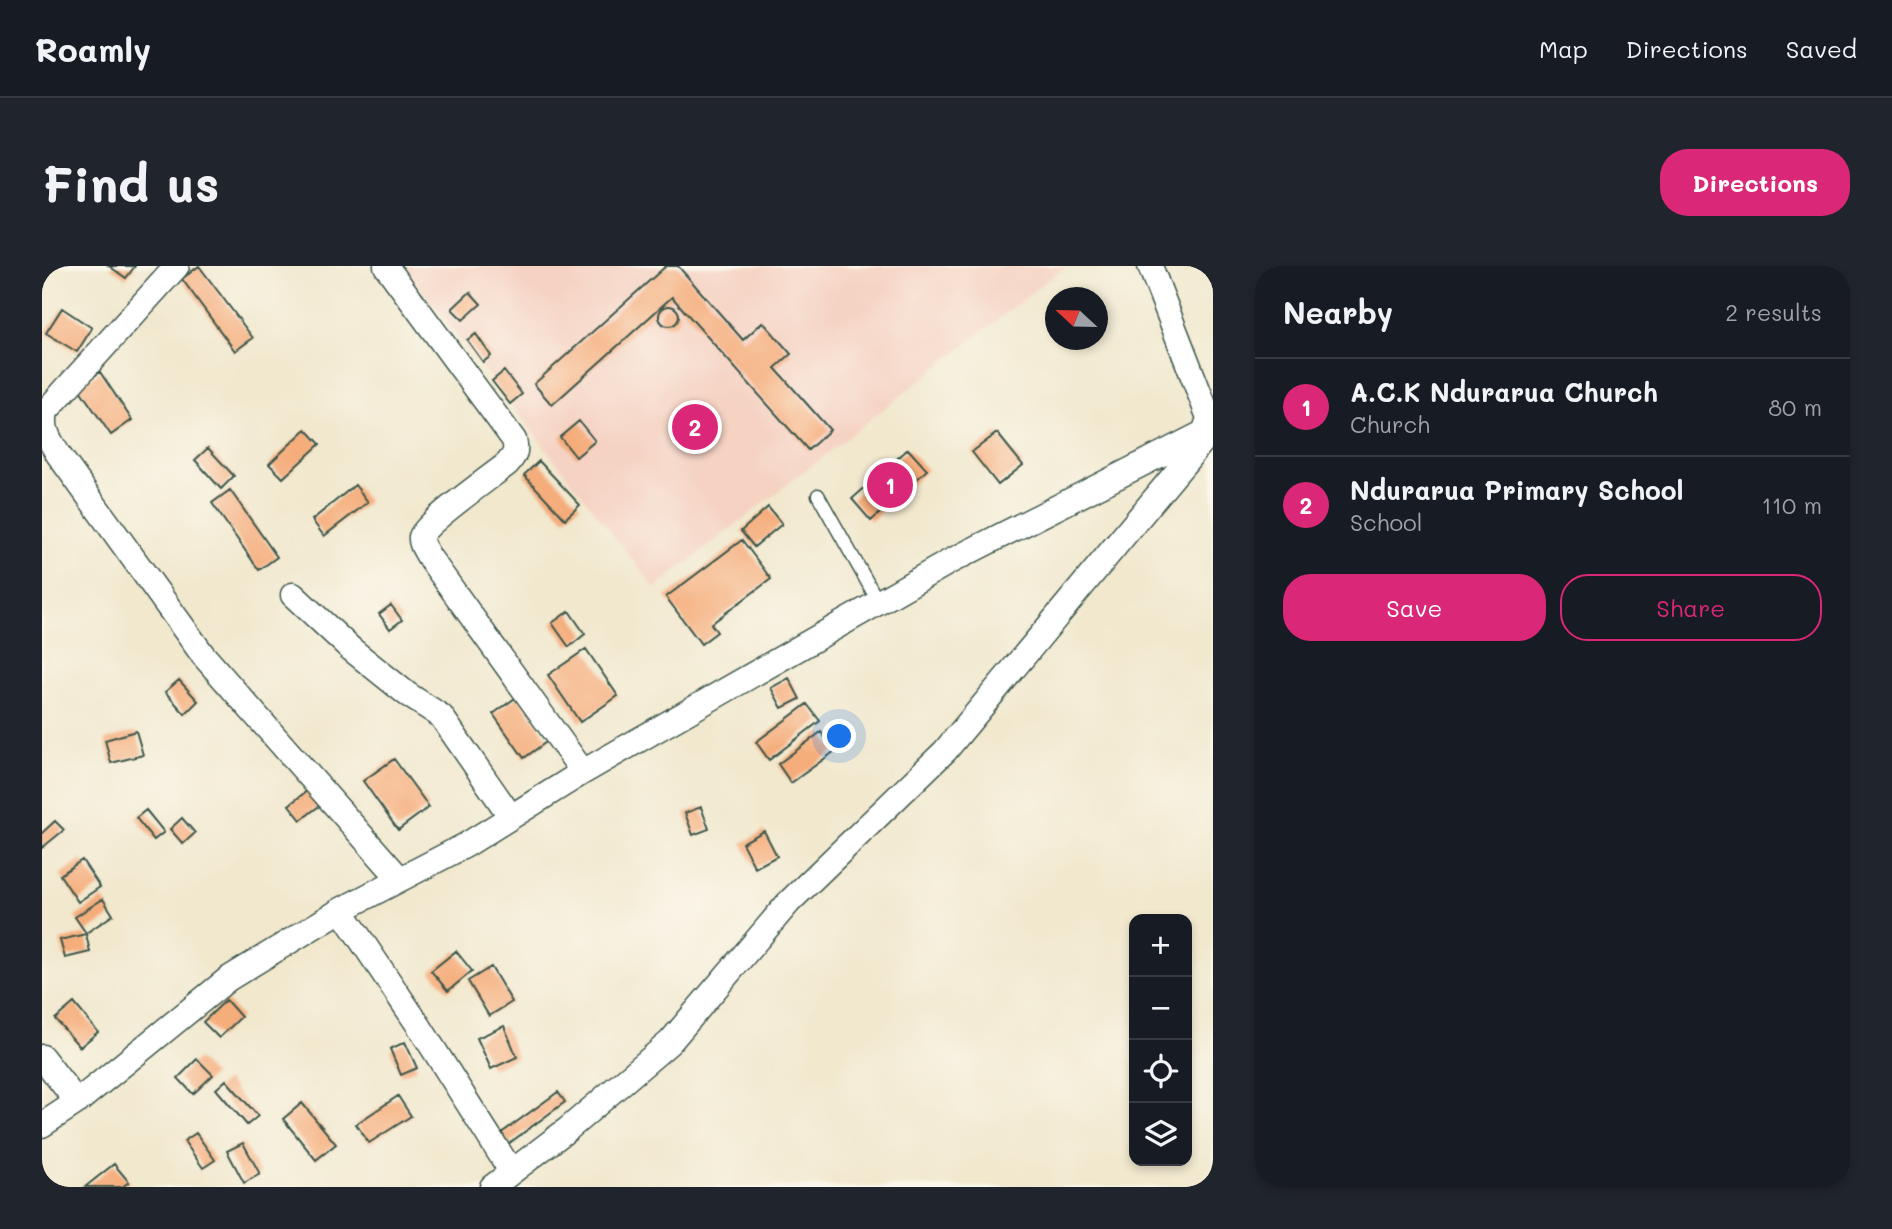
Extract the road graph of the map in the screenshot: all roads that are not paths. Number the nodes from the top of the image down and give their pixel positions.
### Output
1 (177, 266) edge
2 (386, 266) edge
3 (1150, 266) edge
4 (1213, 428) edge
5 (818, 495) dead end
6 (293, 595) dead end
7 (879, 603) junction
8 (583, 772) junction
9 (511, 817) junction
10 (400, 879) junction
11 (341, 910) junction
12 (42, 1057) edge
13 (77, 1102) junction
14 (42, 1125) edge
15 (511, 1171) junction
16 (492, 1187) edge

1 - 10 street
2 - 8 street
3 - 4 street
4 - 7 street
4 - 15 street
5 - 7 lane
6 - 9 street
7 - 8 street
8 - 9 street
9 - 10 street
10 - 11 street
11 - 13 street
11 - 15 street
12 - 13 street
13 - 14 street
15 - 16 street

